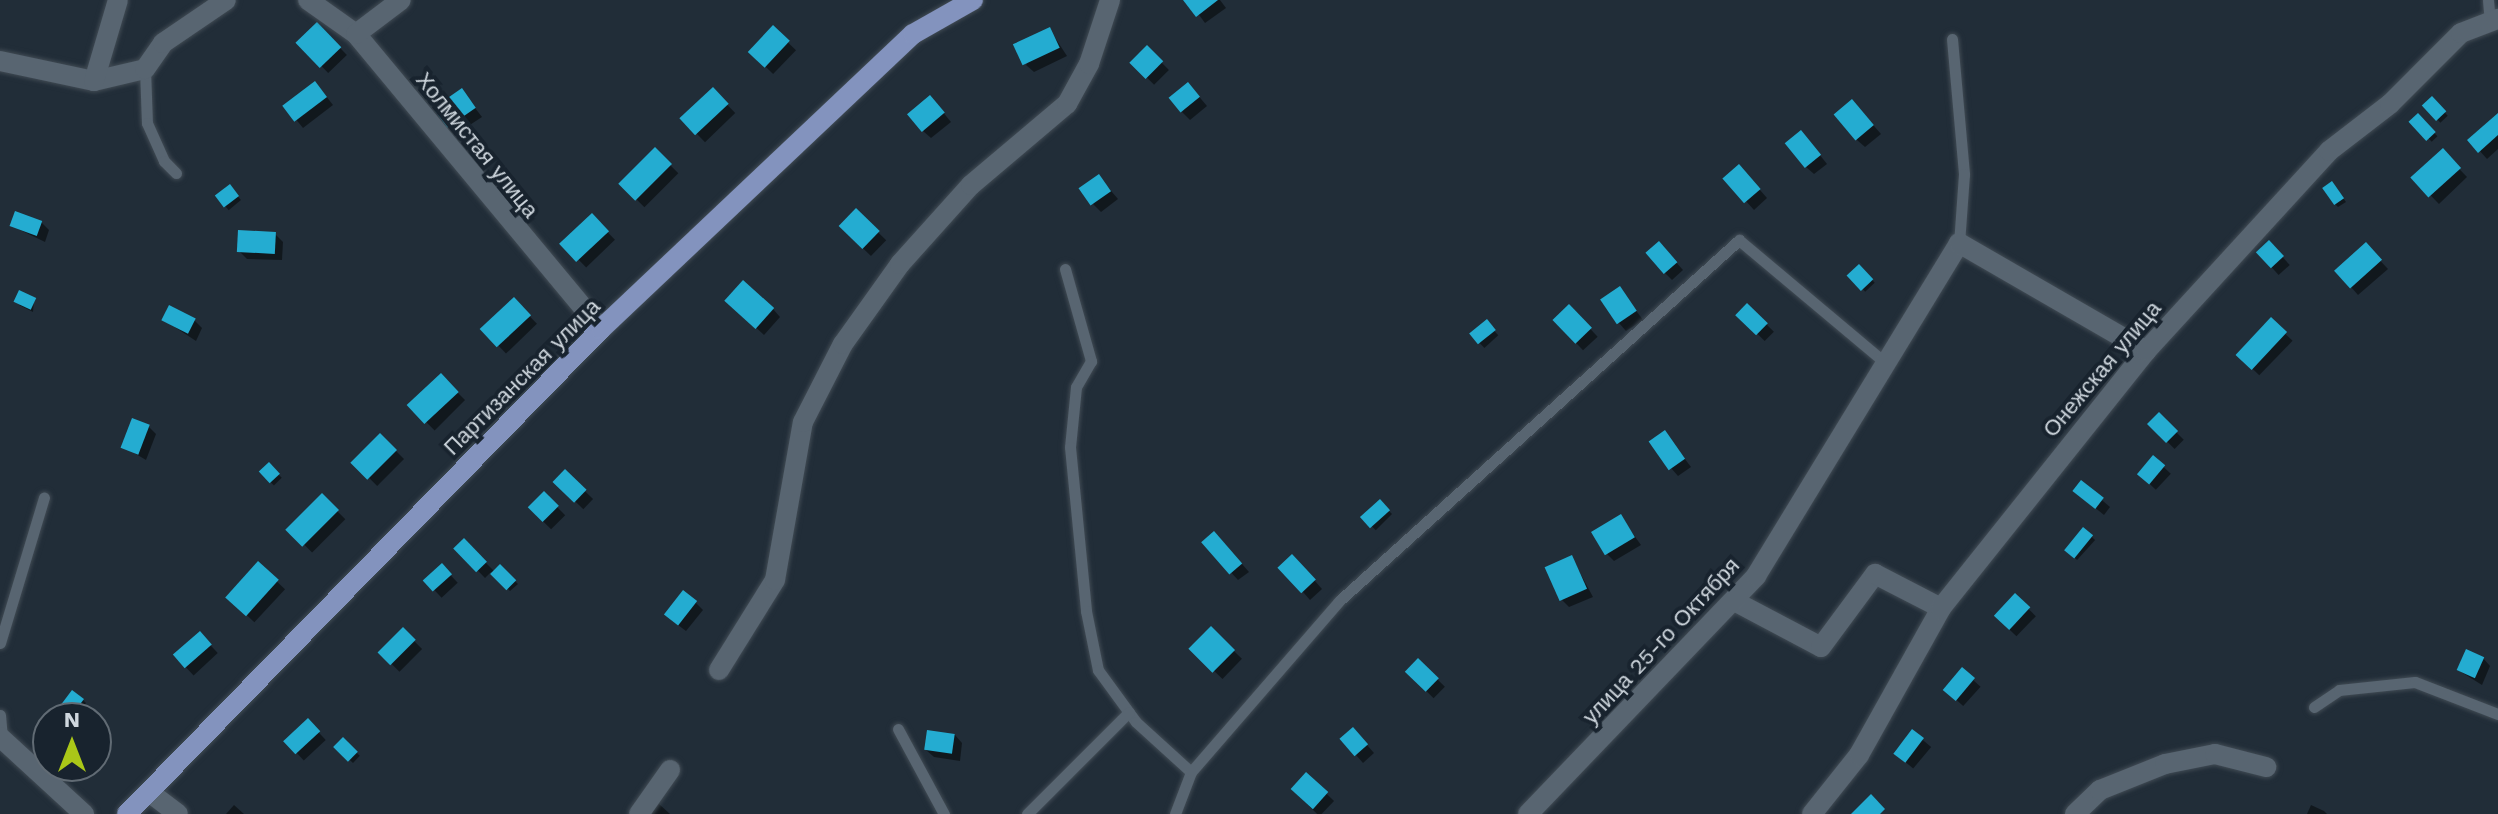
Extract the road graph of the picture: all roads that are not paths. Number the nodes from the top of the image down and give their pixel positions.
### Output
1 (118, 0) edge
2 (226, 0) edge
3 (308, 0) edge
4 (401, 0) edge
5 (973, 0) edge
6 (1110, 0) edge
7 (2488, 0) edge
8 (2494, 20) edge
9 (356, 34) junction
10 (1952, 39) dead end
11 (0, 61) edge
12 (145, 69) junction
13 (94, 81) junction
14 (176, 173) dead end
15 (1959, 243) junction
16 (1065, 269) dead end
17 (601, 329) junction
18 (2146, 351) junction
19 (1887, 365) junction
20 (44, 497) dead end
21 (1736, 602) junction
22 (1941, 608) junction
23 (0, 643) edge
24 (719, 670) dead end
25 (2314, 707) dead end
26 (1129, 712) junction
27 (2498, 714) edge
28 (0, 715) edge
29 (898, 729) dead end
30 (1, 738) edge
31 (2266, 767) dead end
32 (670, 770) dead end
33 (1191, 772) junction
34 (149, 792) junction
35 (84, 814) edge
36 (127, 814) edge
37 (178, 814) edge
38 (639, 814) edge
39 (944, 814) edge
40 (1027, 814) edge
41 (1175, 814) edge
42 (1528, 814) edge
43 (1812, 814) edge
44 (2075, 814) edge

1 - 13 street
2 - 12 street
3 - 9 street, Холмистая улица
4 - 9 street
5 - 17 main road, Партизанская улица
6 - 24 street
7 - 8 lane
8 - 18 street, Онежская улица
9 - 17 street, Холмистая улица
10 - 15 lane
11 - 13 street
12 - 13 street
12 - 14 lane
15 - 18 street
15 - 19 street, улица 25-го Октября
16 - 26 lane
17 - 34 main road, Партизанская улица
18 - 22 street, Онежская улица
19 - 21 street, улица 25-го Октября
19 - 33 lane
20 - 23 lane
21 - 22 street
21 - 42 street, улица 25-го Октября
22 - 43 street, Онежская улица
25 - 27 lane
26 - 33 lane
26 - 40 lane
28 - 30 lane
29 - 39 lane
30 - 35 street
31 - 44 street
32 - 38 street
33 - 41 lane
34 - 36 main road, Партизанская улица
34 - 37 street

